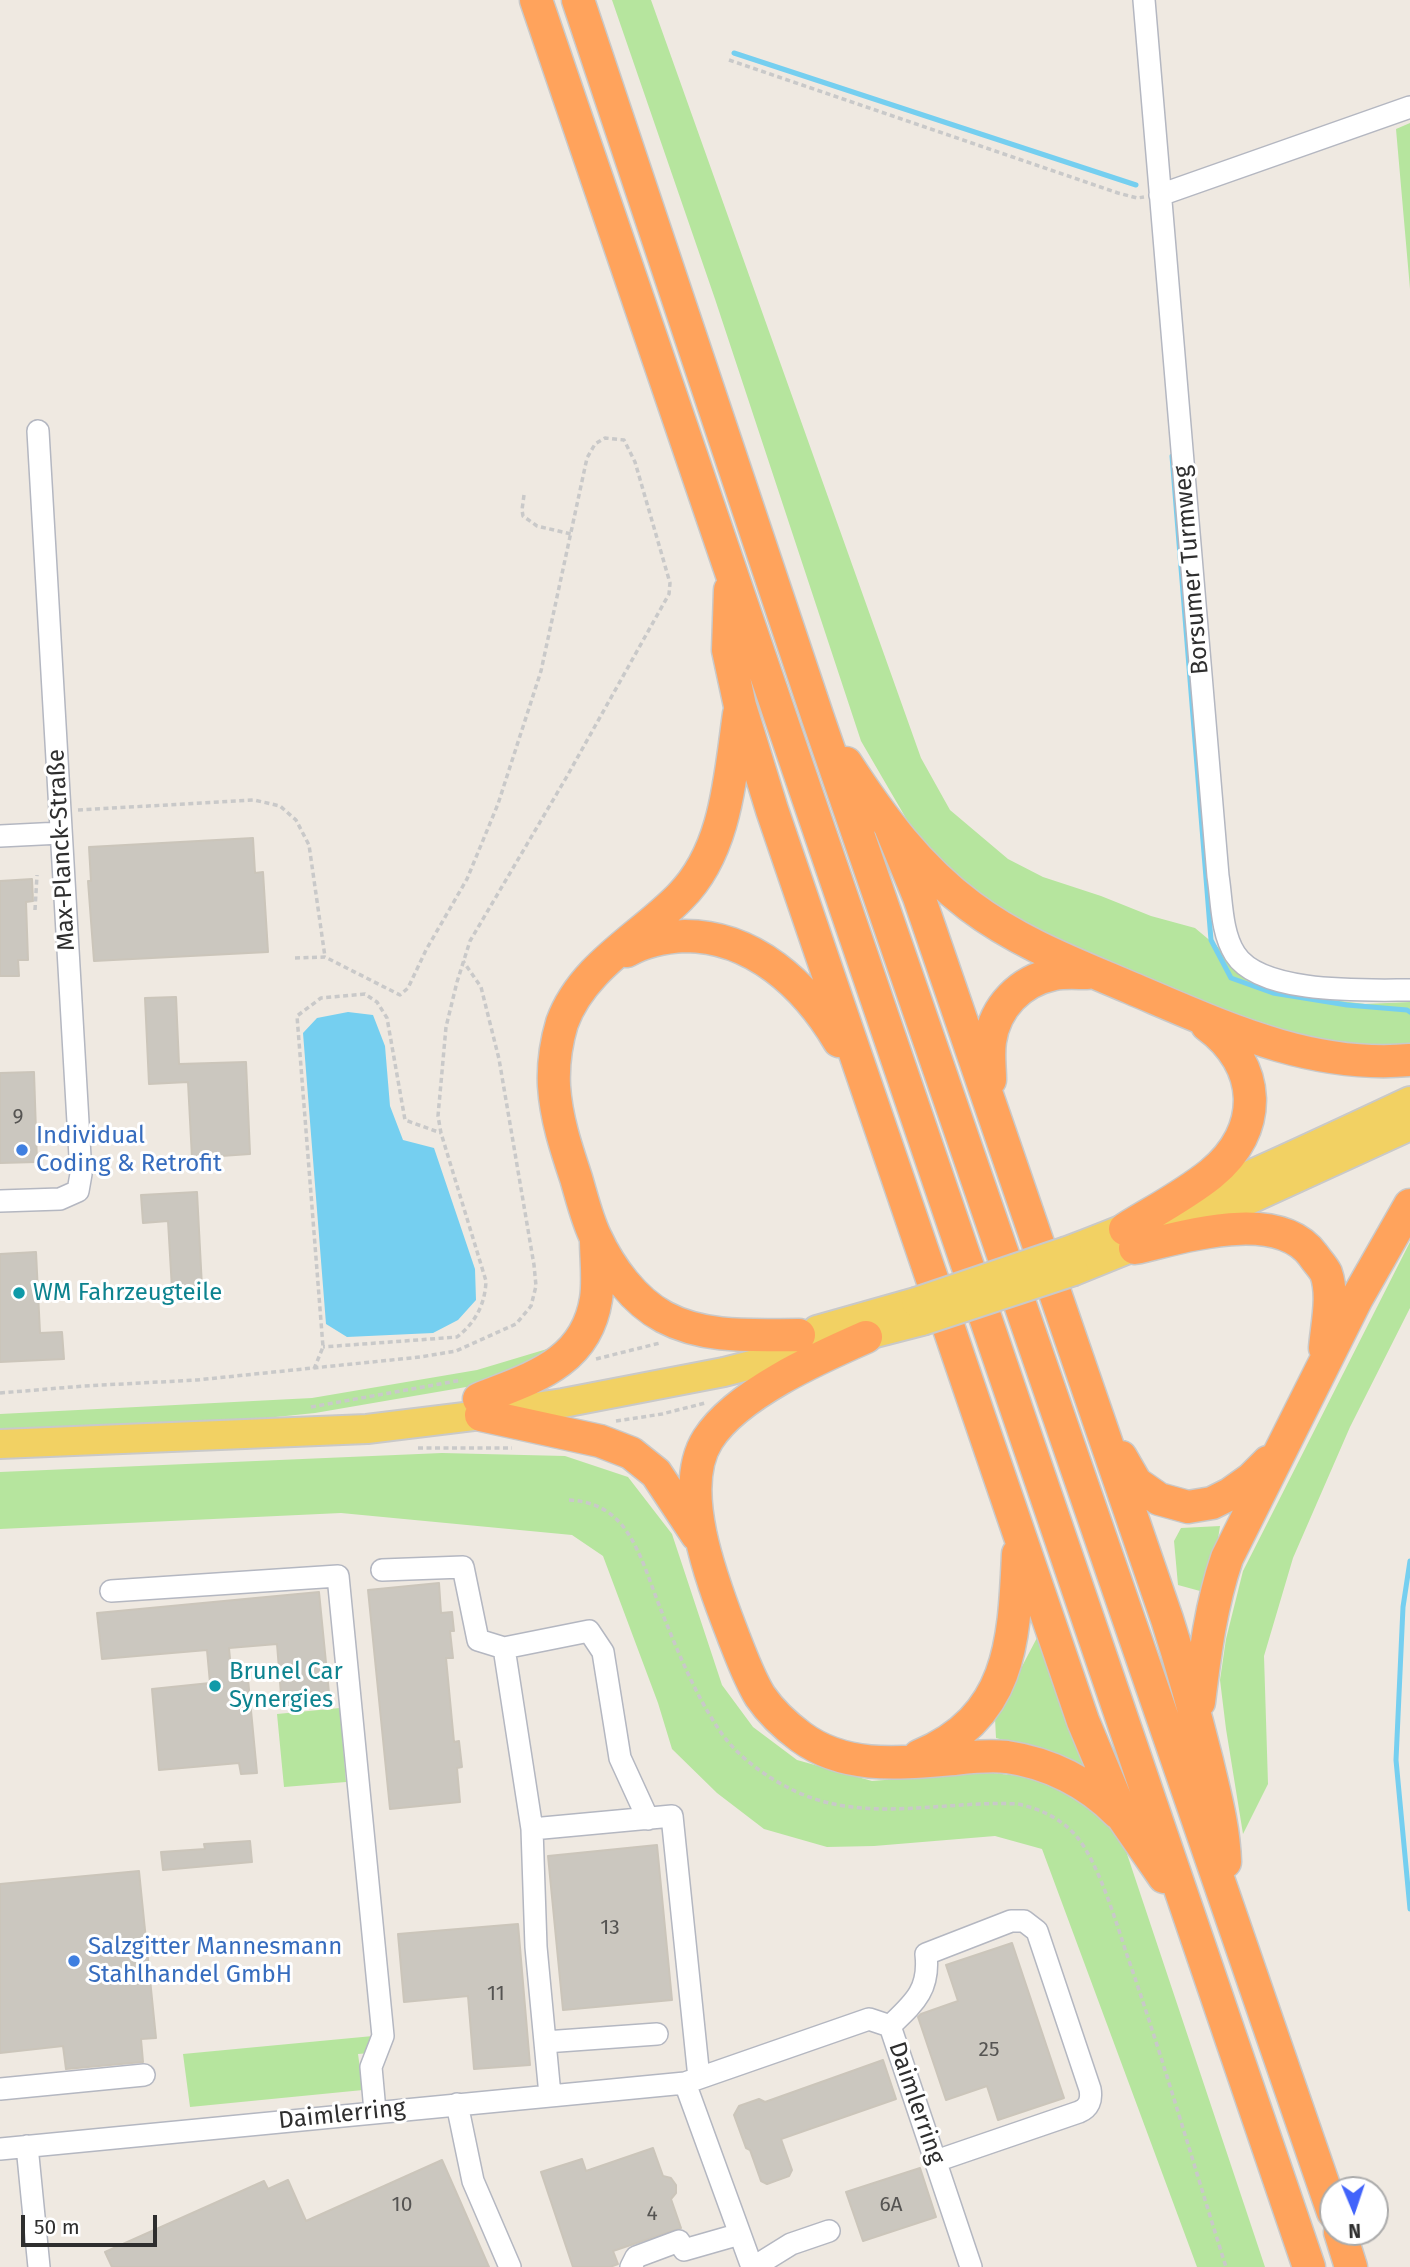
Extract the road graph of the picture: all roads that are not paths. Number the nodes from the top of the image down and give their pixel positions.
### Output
1 (536, 0) edge
2 (578, 0) edge
3 (1144, 0) edge
4 (1410, 107) edge
5 (1160, 195) junction
6 (38, 431) dead end
7 (731, 571) junction
8 (740, 706) junction
9 (818, 718) junction
10 (891, 829) junction
11 (61, 832) junction
12 (0, 836) edge
13 (608, 962) junction
14 (1096, 973) junction
15 (1410, 990) edge
16 (1189, 1012) junction
17 (1410, 1060) edge
18 (866, 1087) junction
19 (1410, 1101) edge
20 (991, 1104) junction
21 (1410, 1126) edge
22 (0, 1201) edge
23 (1410, 1205) edge
24 (596, 1238) junction
25 (1130, 1238) junction
26 (919, 1312) junction
27 (799, 1335) junction
28 (866, 1337) junction
29 (1323, 1367) junction
30 (476, 1398) junction
31 (1098, 1417) junction
32 (0, 1444) edge
33 (1282, 1448) junction
34 (1019, 1535) junction
35 (701, 1540) junction
36 (382, 1570) dead end
37 (111, 1591) dead end
38 (504, 1647) junction
39 (1197, 1721) junction
40 (902, 1763) junction
41 (648, 1819) junction
42 (1124, 1819) junction
43 (532, 1829) junction
44 (1227, 1906) junction
45 (1187, 1911) junction
46 (890, 2026) junction
47 (657, 2034) dead end
48 (545, 2042) junction
49 (144, 2075) dead end
50 (692, 2080) junction
51 (0, 2089) edge
52 (550, 2095) junction
53 (457, 2104) junction
54 (375, 2111) junction
55 (27, 2146) junction
56 (0, 2149) edge
57 (936, 2161) junction
58 (1320, 2176) edge
59 (829, 2231) dead end
60 (740, 2234) junction
61 (1344, 2246) edge
62 (39, 2267) edge
63 (510, 2267) edge
64 (631, 2267) edge
65 (753, 2267) edge
66 (971, 2267) edge
67 (1309, 2267) edge
68 (1351, 2267) edge

1 - 7 highway
2 - 9 highway
3 - 5 street, Borsumer Turmweg
4 - 5 street
5 - 15 street, Borsumer Turmweg
6 - 11 street, Max-Planck-Straße
7 - 8 highway
7 - 45 highway
8 - 13 highway
8 - 18 highway
9 - 10 highway
9 - 44 highway
10 - 14 highway
10 - 20 highway
11 - 12 street
11 - 22 street, Max-Planck-Straße
13 - 18 highway
13 - 24 highway
14 - 16 highway
14 - 20 highway
16 - 17 highway
16 - 25 highway
18 - 34 highway
19 - 25 main road
20 - 31 highway
21 - 25 main road
23 - 29 highway
24 - 27 highway
24 - 30 highway
25 - 26 main road, bridge
25 - 29 highway
26 - 27 main road
26 - 28 main road
27 - 30 main road
28 - 30 main road
28 - 35 highway
29 - 33 highway
30 - 32 main road
30 - 35 highway
31 - 33 highway
31 - 39 highway
33 - 39 highway
34 - 40 highway
34 - 42 highway
35 - 40 highway
36 - 38 street
37 - 54 street
38 - 41 street
38 - 43 street
39 - 44 highway
40 - 42 highway
41 - 43 street
41 - 50 street
42 - 45 highway
43 - 48 street
44 - 58 highway
45 - 67 highway
46 - 50 street, Daimlerring
46 - 57 street, Daimlerring
46 - 57 street
47 - 48 street
48 - 52 street
49 - 51 street
50 - 52 street, Daimlerring
50 - 60 street
52 - 53 street, Daimlerring
53 - 54 street, Daimlerring
53 - 63 street
54 - 55 street, Daimlerring
55 - 56 street, Daimlerring
55 - 62 street
57 - 66 street, Daimlerring
59 - 65 street
60 - 64 street
60 - 65 street
61 - 68 highway

